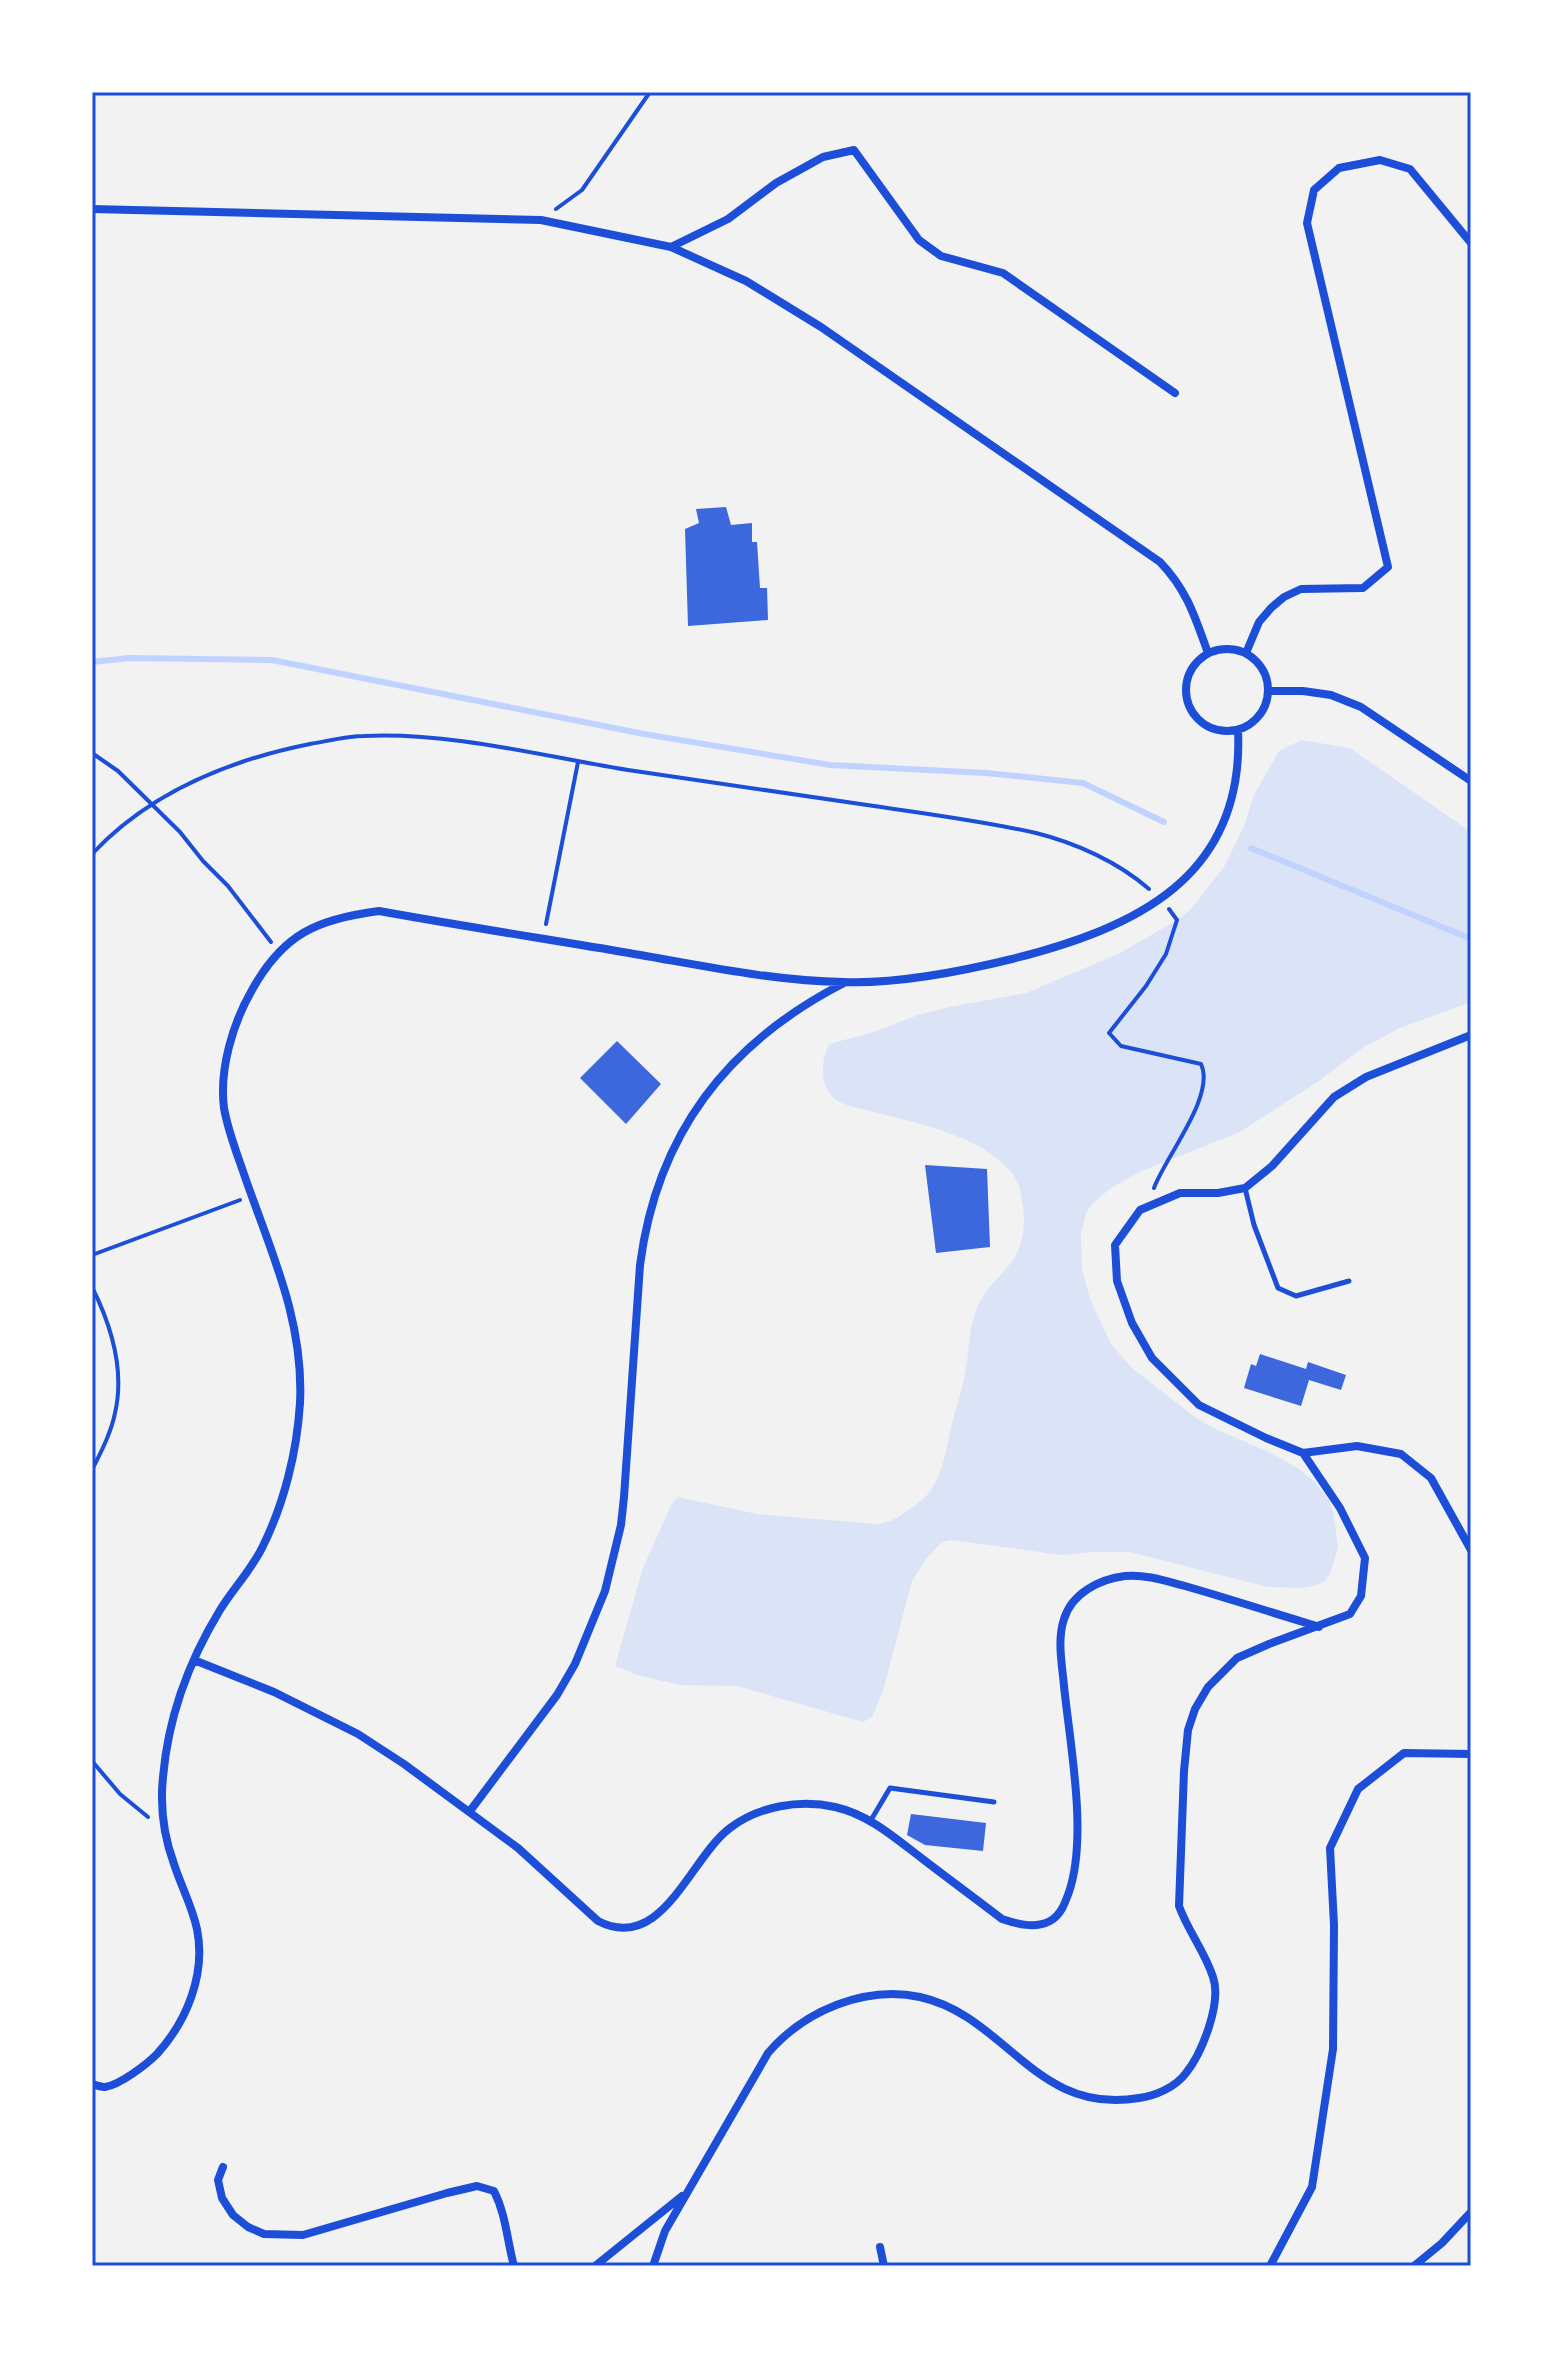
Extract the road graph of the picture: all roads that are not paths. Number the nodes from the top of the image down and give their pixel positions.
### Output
1 (92, 209) edge
2 (1471, 243) edge
3 (671, 247) junction
4 (1175, 393) dead end
5 (1208, 653) junction
6 (1246, 653) junction
7 (1268, 691) junction
8 (1238, 730) junction
9 (1471, 781) edge
10 (844, 982) junction
11 (1471, 1035) edge
12 (1245, 1188) junction
13 (1349, 1281) dead end
14 (1303, 1453) junction
15 (1471, 1550) edge
16 (1319, 1627) junction
17 (194, 1660) junction
18 (1471, 1754) edge
19 (994, 1802) dead end
20 (470, 1811) junction
21 (871, 1820) junction
22 (92, 2084) edge
23 (223, 2167) dead end
24 (686, 2193) junction
25 (1471, 2212) edge
26 (880, 2247) dead end
27 (514, 2266) edge
28 (595, 2266) edge
29 (653, 2266) edge
30 (884, 2266) edge
31 (1270, 2266) edge
32 (1414, 2266) edge

1 - 3 street
2 - 6 street
3 - 4 street
3 - 5 street
5 - 6 street
5 - 8 street
6 - 7 street
7 - 8 street
7 - 9 street
8 - 10 street
10 - 17 street
10 - 20 street
11 - 12 street
12 - 13 lane
12 - 14 street
14 - 15 street
14 - 16 street
16 - 21 street
16 - 24 street
17 - 20 street
17 - 22 street
18 - 31 street
19 - 21 lane
20 - 21 street
23 - 27 street
24 - 28 street
24 - 29 street
25 - 32 street
26 - 30 street

